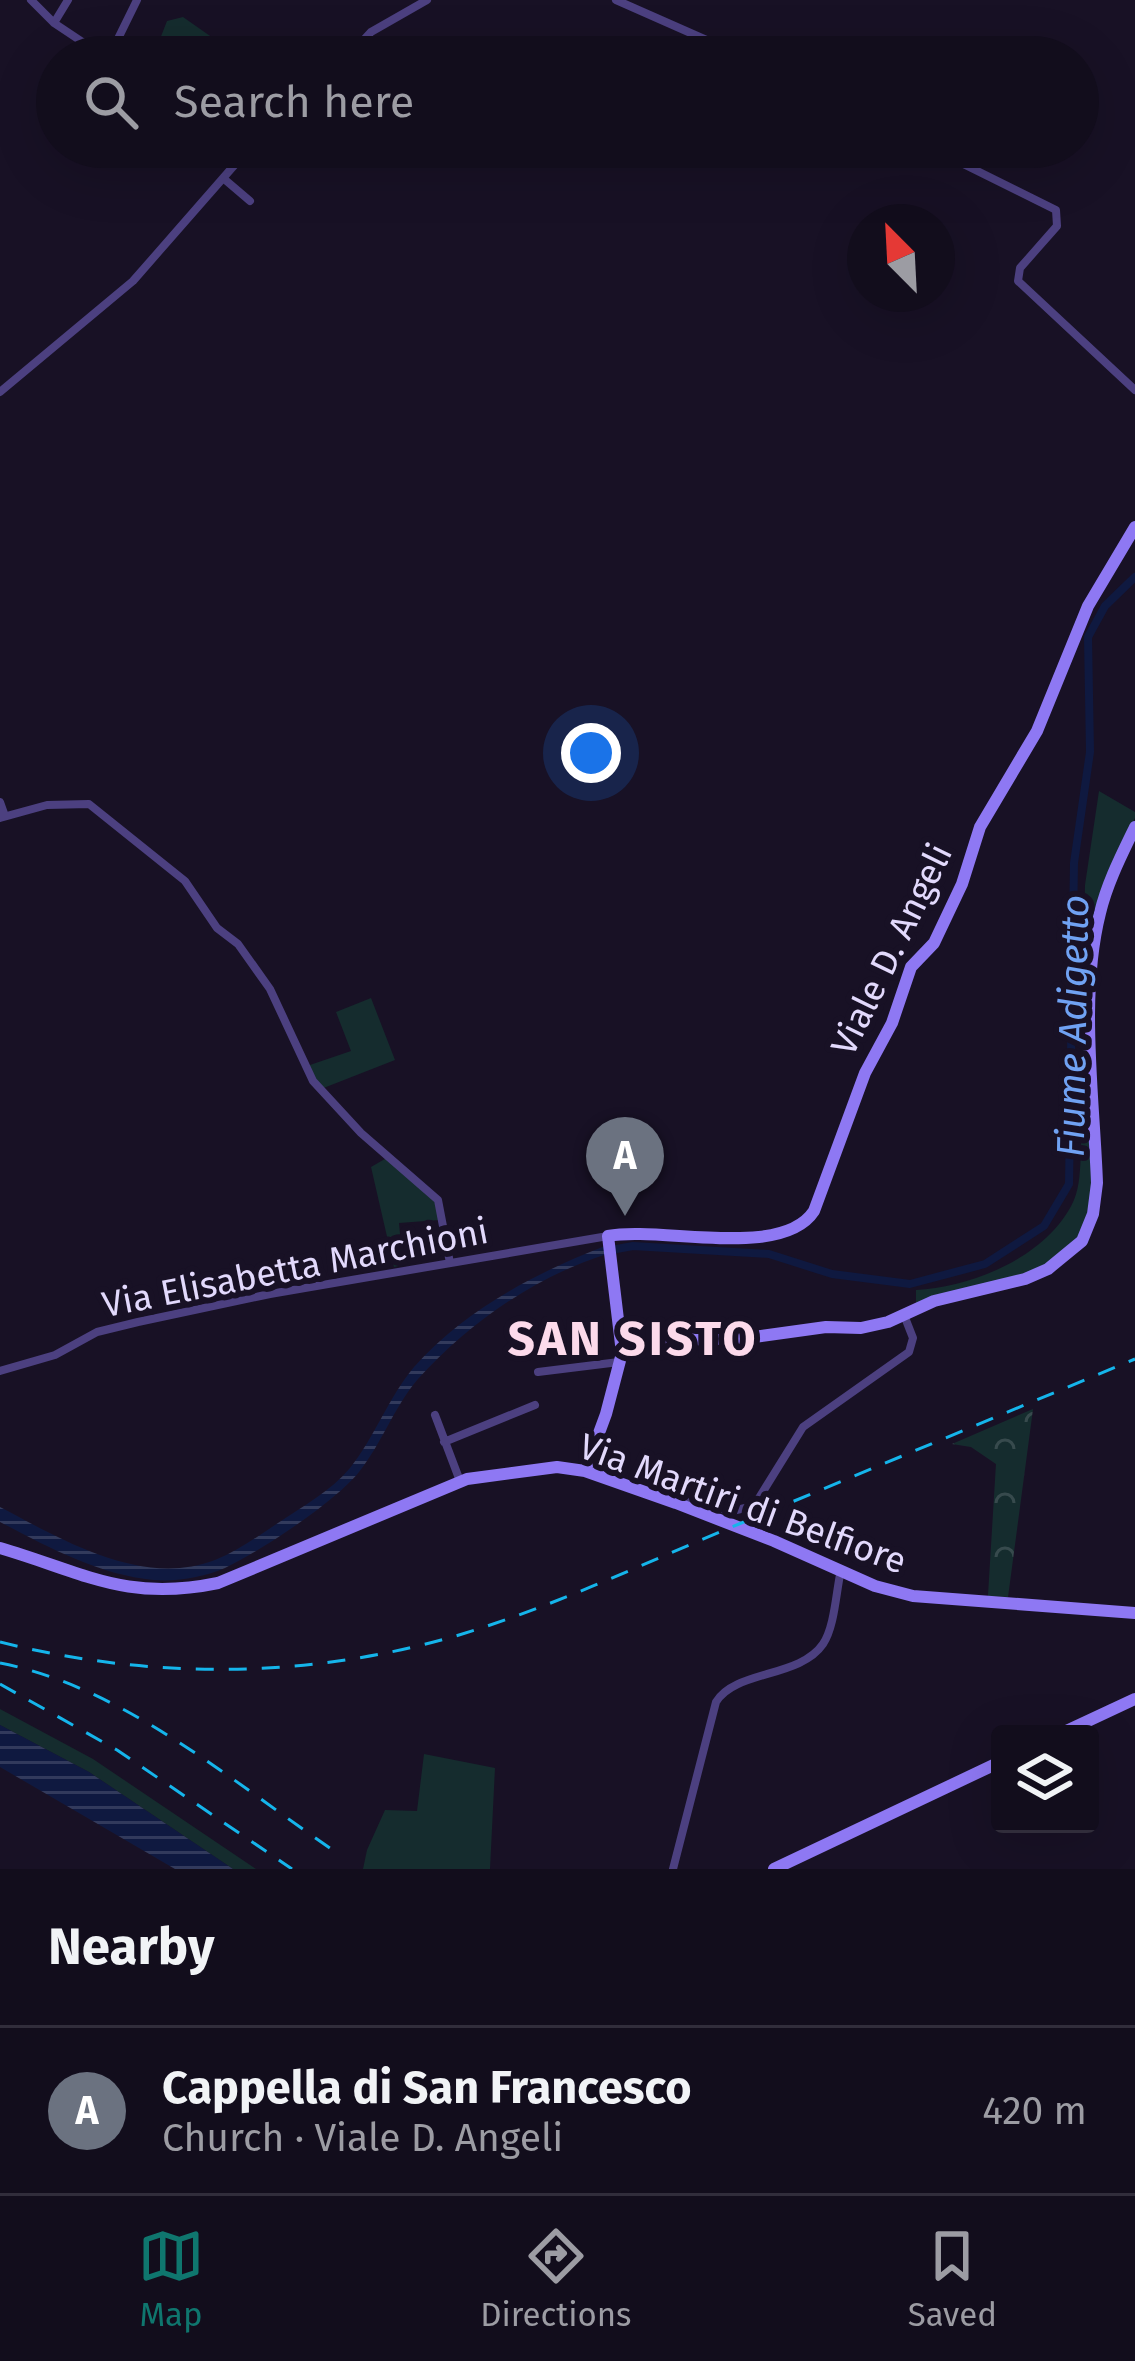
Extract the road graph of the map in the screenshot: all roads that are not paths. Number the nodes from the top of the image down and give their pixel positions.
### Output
1 (31, 0) edge
2 (68, 0) edge
3 (137, 0) edge
4 (427, 0) edge
5 (616, 0) edge
6 (54, 23) junction
7 (74, 36) edge
8 (118, 36) edge
9 (367, 36) edge
10 (697, 36) edge
11 (232, 168) edge
12 (971, 168) edge
13 (223, 178) junction
14 (250, 201) dead end
15 (1135, 390) edge
16 (0, 392) edge
17 (1135, 527) edge
18 (0, 802) edge
19 (2, 817) edge
20 (1135, 826) edge
21 (608, 1239) junction
22 (450, 1263) junction
23 (904, 1315) junction
24 (621, 1358) junction
25 (0, 1372) edge
26 (538, 1372) dead end
27 (535, 1405) dead end
28 (435, 1415) dead end
29 (444, 1442) junction
30 (585, 1471) junction
31 (460, 1482) junction
32 (676, 1503) junction
33 (0, 1548) edge
34 (841, 1570) junction
35 (1135, 1613) edge
36 (1135, 1699) edge
37 (1079, 1725) edge
38 (991, 1766) edge
39 (674, 1869) edge
40 (774, 1869) edge

1 - 6 street
2 - 6 street
3 - 8 street
4 - 9 street
5 - 10 street
6 - 7 street
11 - 13 street
12 - 15 street
13 - 14 street
13 - 16 street
17 - 21 street, Viale D. Angeli
18 - 19 street
19 - 22 street
20 - 23 street
21 - 22 street, Via Elisabetta Marchioni
21 - 24 street
22 - 25 street, Via Elisabetta Marchioni
23 - 24 street
23 - 32 street
24 - 26 street
24 - 30 street
27 - 29 street
28 - 29 street
29 - 31 street
30 - 31 street, Via Martiri di Belfiore
30 - 32 street, Via Martiri di Belfiore
31 - 33 street, Via Martiri di Belfiore
32 - 34 street, Via Martiri di Belfiore
34 - 35 street, Via Martiri di Belfiore
34 - 39 street
36 - 37 street
38 - 40 street

